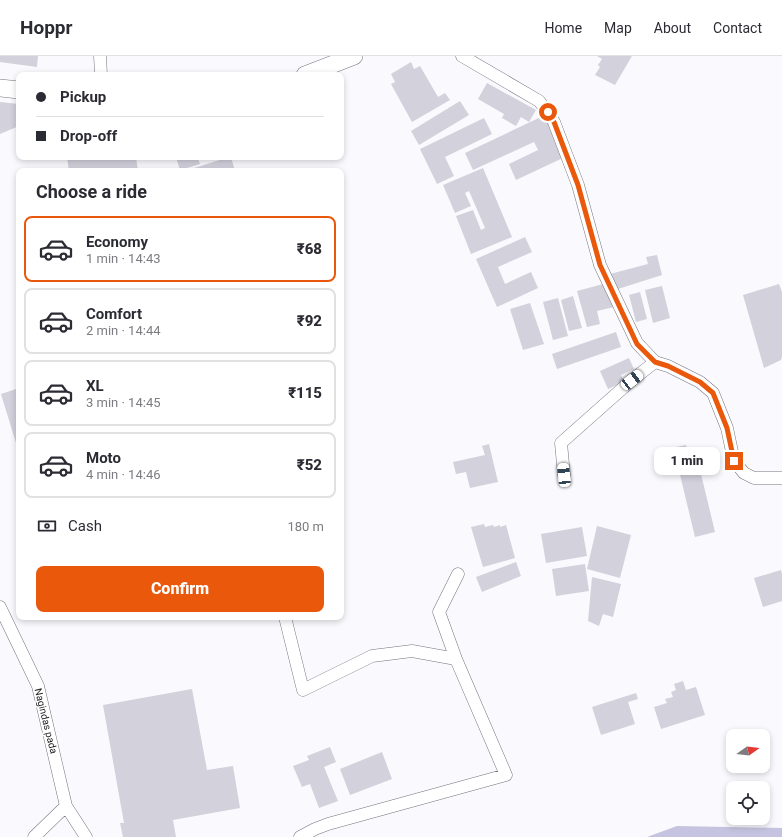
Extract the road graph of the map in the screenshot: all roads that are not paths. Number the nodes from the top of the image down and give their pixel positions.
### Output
1 (100, 56) edge
2 (354, 56) edge
3 (462, 56) edge
4 (101, 72) edge
5 (313, 72) edge
6 (0, 88) edge
7 (16, 90) edge
8 (655, 362) junction
9 (564, 475) dead end
10 (782, 478) edge
11 (458, 574) dead end
12 (0, 607) edge
13 (286, 620) edge
14 (456, 659) junction
15 (66, 806) junction
16 (34, 837) edge
17 (86, 837) edge
18 (300, 837) edge

1 - 4 street
2 - 5 main road
3 - 8 street
6 - 7 main road
8 - 9 street
8 - 10 street
11 - 14 street
12 - 15 street, Nagindas pada
13 - 14 street
14 - 18 street
15 - 16 street
15 - 17 street, Nagindas pada

